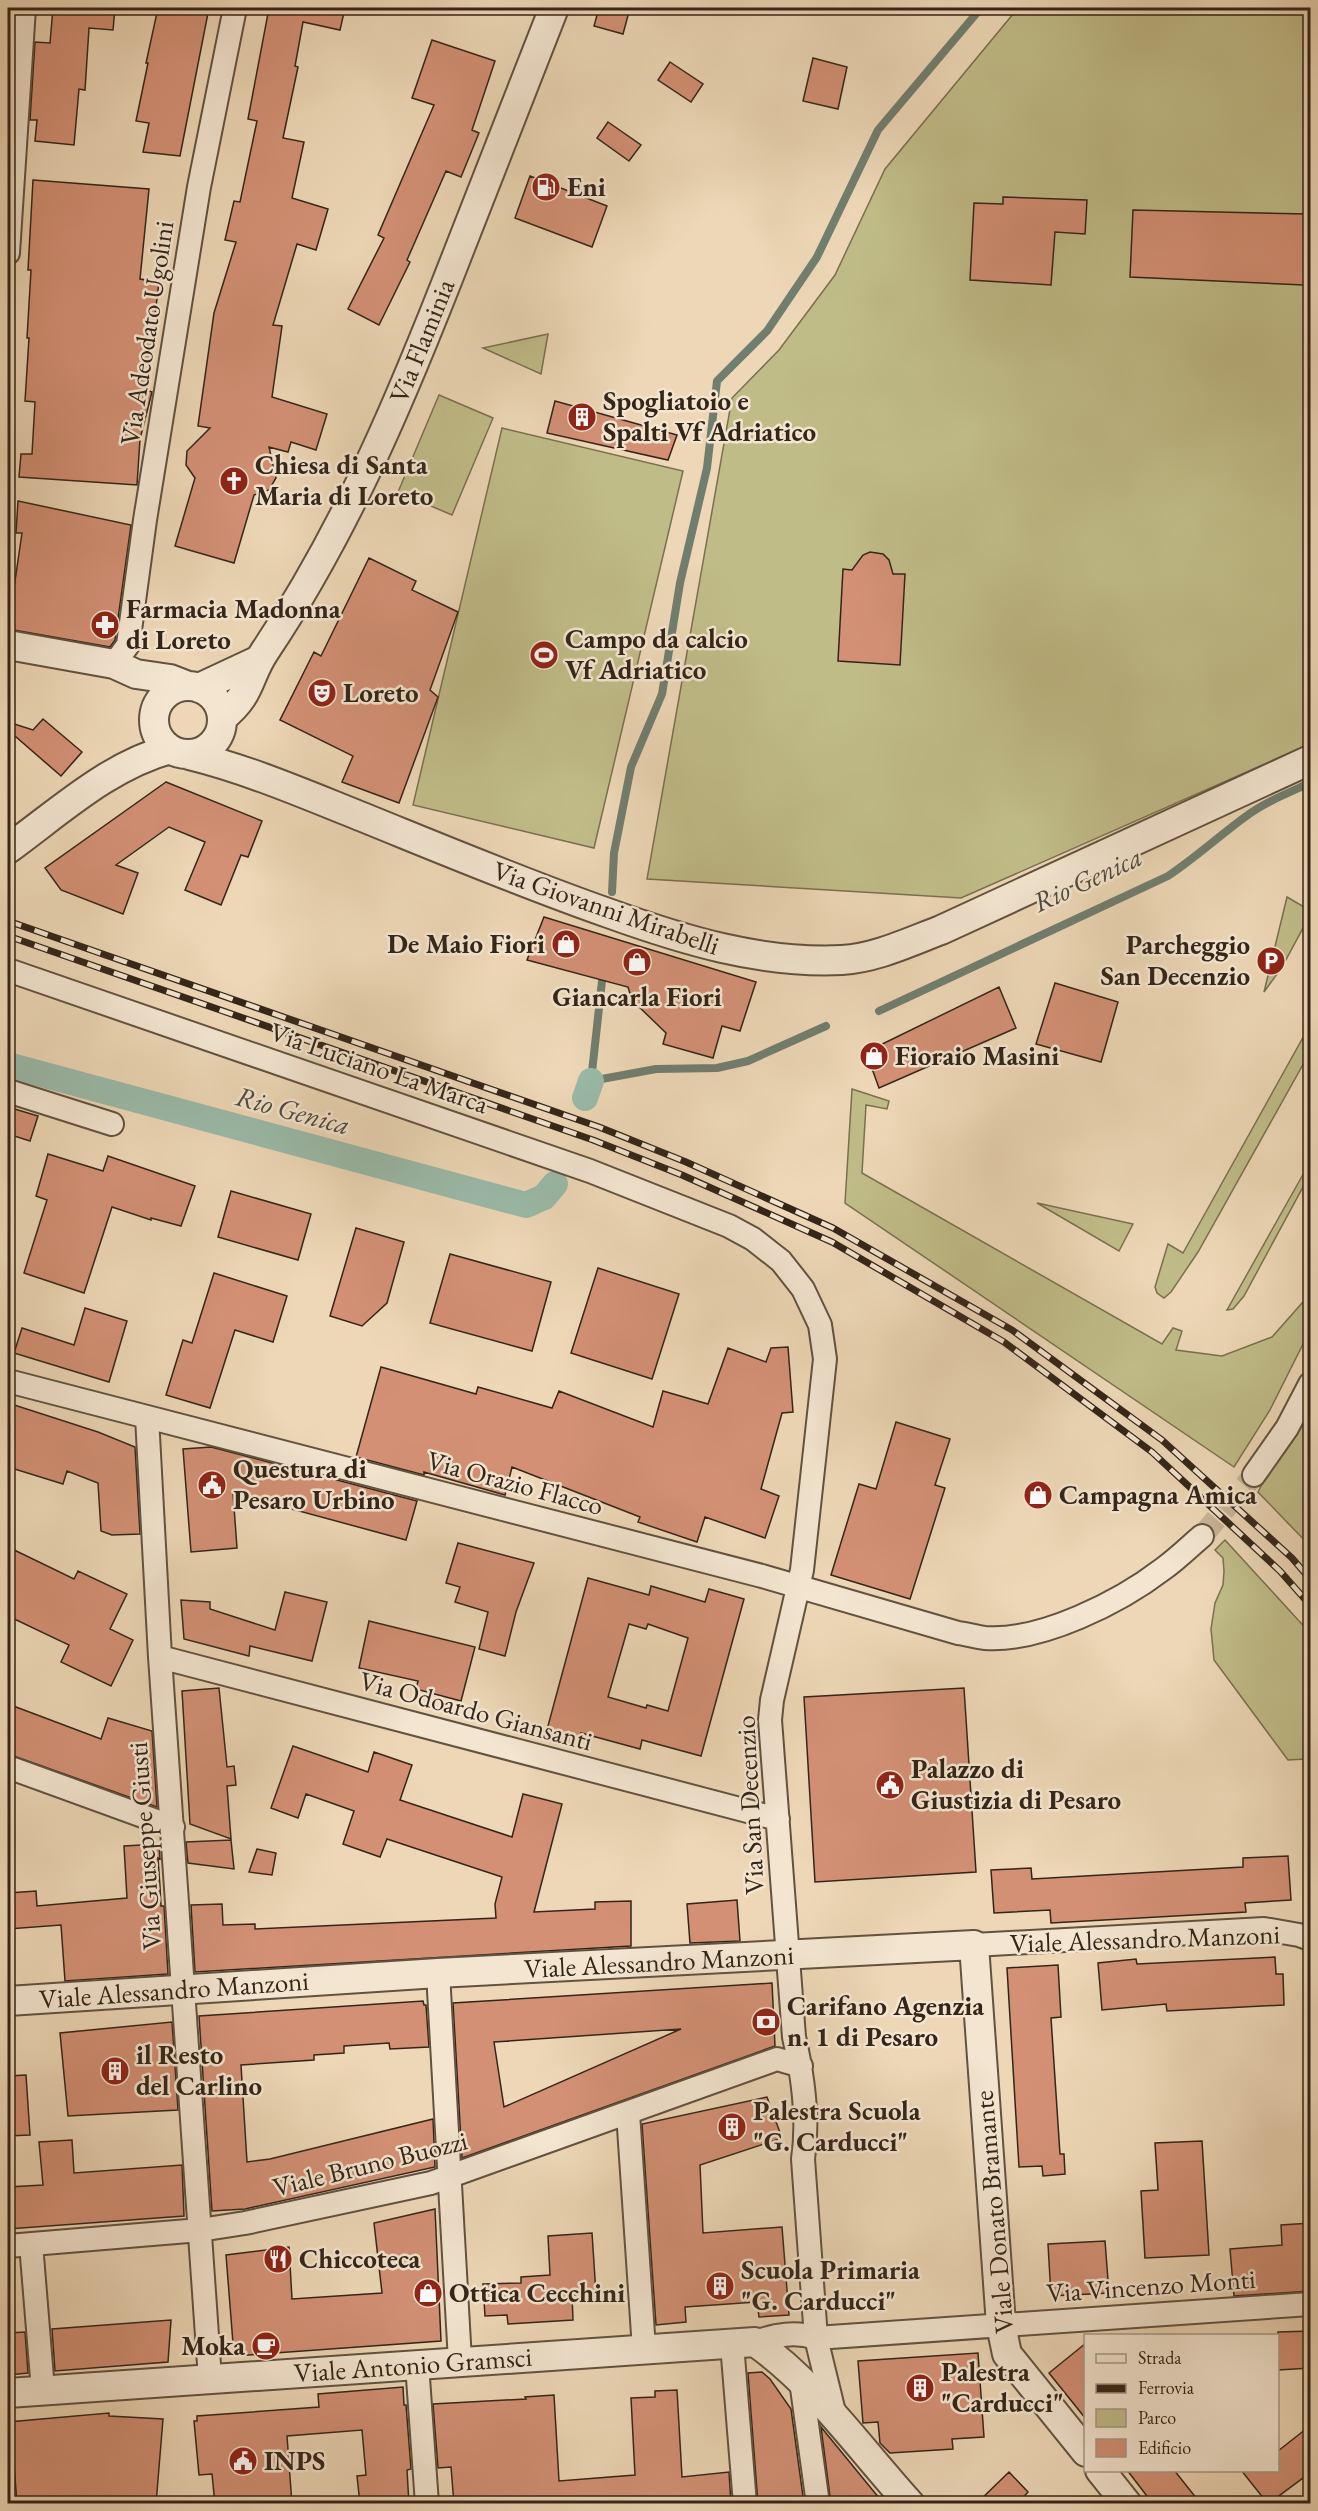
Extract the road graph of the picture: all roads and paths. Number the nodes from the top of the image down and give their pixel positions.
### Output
1 (24, 8) edge
2 (236, 8) edge
3 (554, 8) edge
4 (9, 194) edge
5 (8, 253) edge
6 (8, 645) edge
7 (259, 660) junction
8 (114, 664) junction
9 (194, 687) junction
10 (222, 721) junction
11 (179, 752) junction
12 (1311, 760) edge
13 (238, 768) junction
14 (8, 849) edge
15 (8, 970) edge
16 (8, 1091) edge
17 (112, 1124) dead end
18 (729, 1226) joint
19 (8, 1381) edge
20 (1311, 1384) edge
21 (147, 1417) junction
22 (1254, 1475) tunnel mouth
23 (1202, 1536) tunnel mouth
24 (798, 1586) junction
25 (160, 1657) junction
26 (8, 1767) edge
27 (778, 1820) junction
28 (173, 1827) junction
29 (1311, 1939) edge
30 (974, 1945) junction
31 (788, 1956) junction
32 (438, 1973) junction
33 (183, 1989) junction
34 (8, 2001) edge
35 (801, 2066) junction
36 (628, 2113) junction
37 (448, 2178) junction
38 (200, 2230) junction
39 (31, 2244) junction
40 (8, 2246) edge
41 (1311, 2304) edge
42 (1001, 2325) junction
43 (816, 2338) junction
44 (743, 2343) junction
45 (644, 2349) junction
46 (460, 2361) junction
47 (417, 2364) junction
48 (210, 2379) junction
49 (801, 2381) junction
50 (43, 2390) junction
51 (8, 2393) edge
52 (837, 2421) junction
53 (1084, 2450) edge
54 (1102, 2472) edge
55 (427, 2504) edge
56 (745, 2504) edge
57 (818, 2504) edge
58 (910, 2504) edge
59 (1127, 2504) edge

1 - 4 street
2 - 8 street, Via Adeodato Ugolini
3 - 7 street, Via Flaminia
4 - 5 street
6 - 8 street
7 - 9 street
7 - 10 street, Via Flaminia
8 - 9 street
9 - 10 street
9 - 11 street
10 - 11 street
10 - 13 street
11 - 13 street, Via Giovanni Mirabelli
11 - 14 street
12 - 13 street, Via Giovanni Mirabelli
15 - 18 street, Via Luciano La Marca
16 - 17 street
18 - 24 street, Via San Decenzio
19 - 21 street, Via Orazio Flacco
20 - 22 street
21 - 24 street, Via Orazio Flacco
21 - 25 street, Via Giuseppe Giusti
23 - 24 street, Via Orazio Flacco
24 - 27 street, Via San Decenzio
25 - 27 street, Via Odoardo Giansanti
25 - 28 street, Via Giuseppe Giusti
26 - 28 street
27 - 31 street, Via San Decenzio
28 - 33 street, Via Giuseppe Giusti
29 - 30 street, Viale Alessandro Manzoni
30 - 31 street, Viale Alessandro Manzoni
30 - 42 street, Viale Donato Bramante
31 - 32 street, Viale Alessandro Manzoni
31 - 35 street, Via San Decenzio
32 - 33 street, Viale Alessandro Manzoni
32 - 37 street
33 - 34 street, Viale Alessandro Manzoni
33 - 38 street, Via Giuseppe Giusti
35 - 36 street, Viale Bruno Buozzi
35 - 43 street, Via San Decenzio
36 - 37 street, Viale Bruno Buozzi
36 - 45 street
37 - 38 street, Viale Bruno Buozzi
37 - 46 street
38 - 39 street, Viale Bruno Buozzi
38 - 48 street, Via Giuseppe Giusti
39 - 40 street, Viale Bruno Buozzi
39 - 50 street
41 - 42 street, Via Vincenzo Monti
42 - 43 street, Via Vincenzo Monti
42 - 53 street, Viale Donato Bramante
43 - 44 street, Viale Antonio Gramsci
43 - 52 street, Via San Decenzio
44 - 45 street, Viale Antonio Gramsci
44 - 49 street
44 - 56 street
45 - 46 street, Viale Antonio Gramsci
46 - 47 street, Viale Antonio Gramsci
47 - 48 street, Viale Antonio Gramsci
47 - 55 street
48 - 50 street, Viale Antonio Gramsci
49 - 52 street
49 - 57 street
50 - 51 street, Viale Antonio Gramsci
52 - 58 street
54 - 59 street

